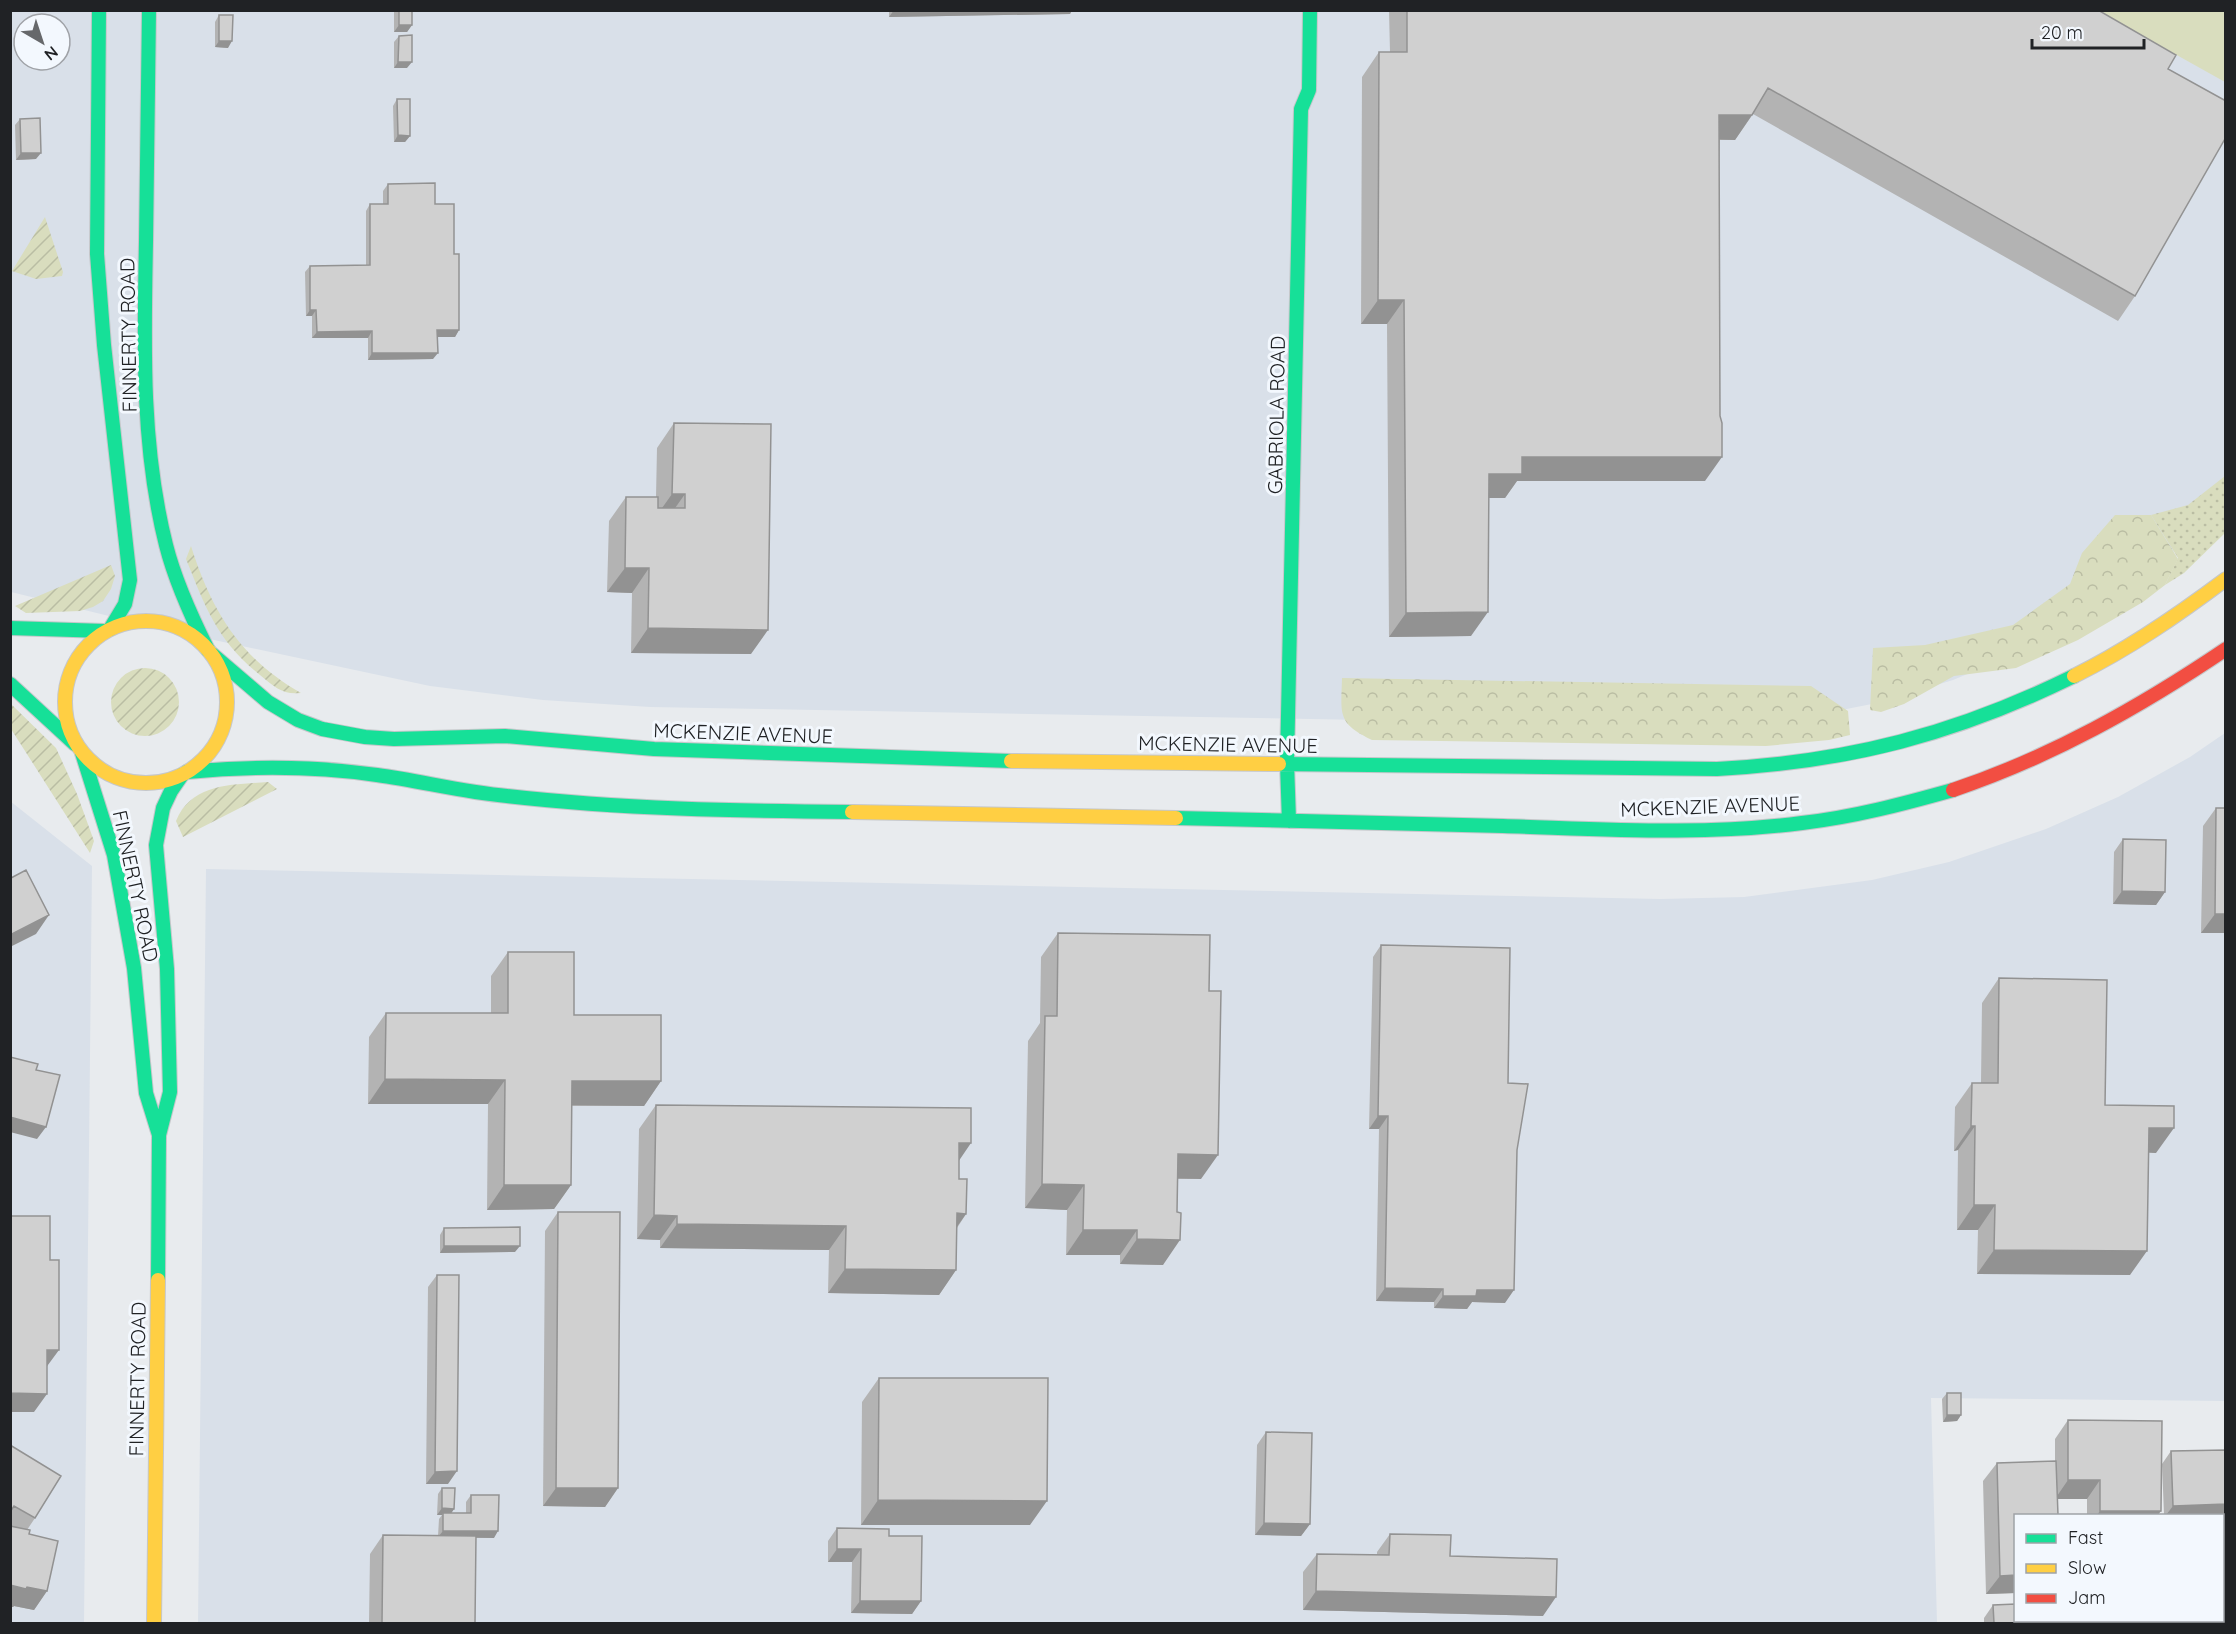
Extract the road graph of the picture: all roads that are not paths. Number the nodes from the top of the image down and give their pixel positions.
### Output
1 (99, 10) edge
2 (149, 10) edge
3 (1310, 10) edge
4 (2226, 579) edge
5 (10, 628) edge
6 (108, 630) junction
7 (2226, 649) edge
8 (210, 652) junction
9 (10, 684) edge
10 (80, 750) junction
11 (1287, 763) junction
12 (184, 773) junction
13 (1289, 821) junction
14 (159, 1135) junction
15 (154, 1623) edge

1 - 6 main road, FINNERTY ROAD
2 - 8 main road, FINNERTY ROAD
3 - 11 main road, GABRIOLA ROAD
4 - 11 main road, MCKENZIE AVENUE
5 - 6 main road
6 - 8 main road
6 - 10 main road
7 - 13 main road, MCKENZIE AVENUE
8 - 11 main road, MCKENZIE AVENUE
8 - 12 main road
9 - 10 main road
10 - 12 main road
10 - 14 main road, FINNERTY ROAD
11 - 13 main road, GABRIOLA ROAD
12 - 13 main road, MCKENZIE AVENUE
12 - 14 main road, FINNERTY ROAD
14 - 15 main road, FINNERTY ROAD

